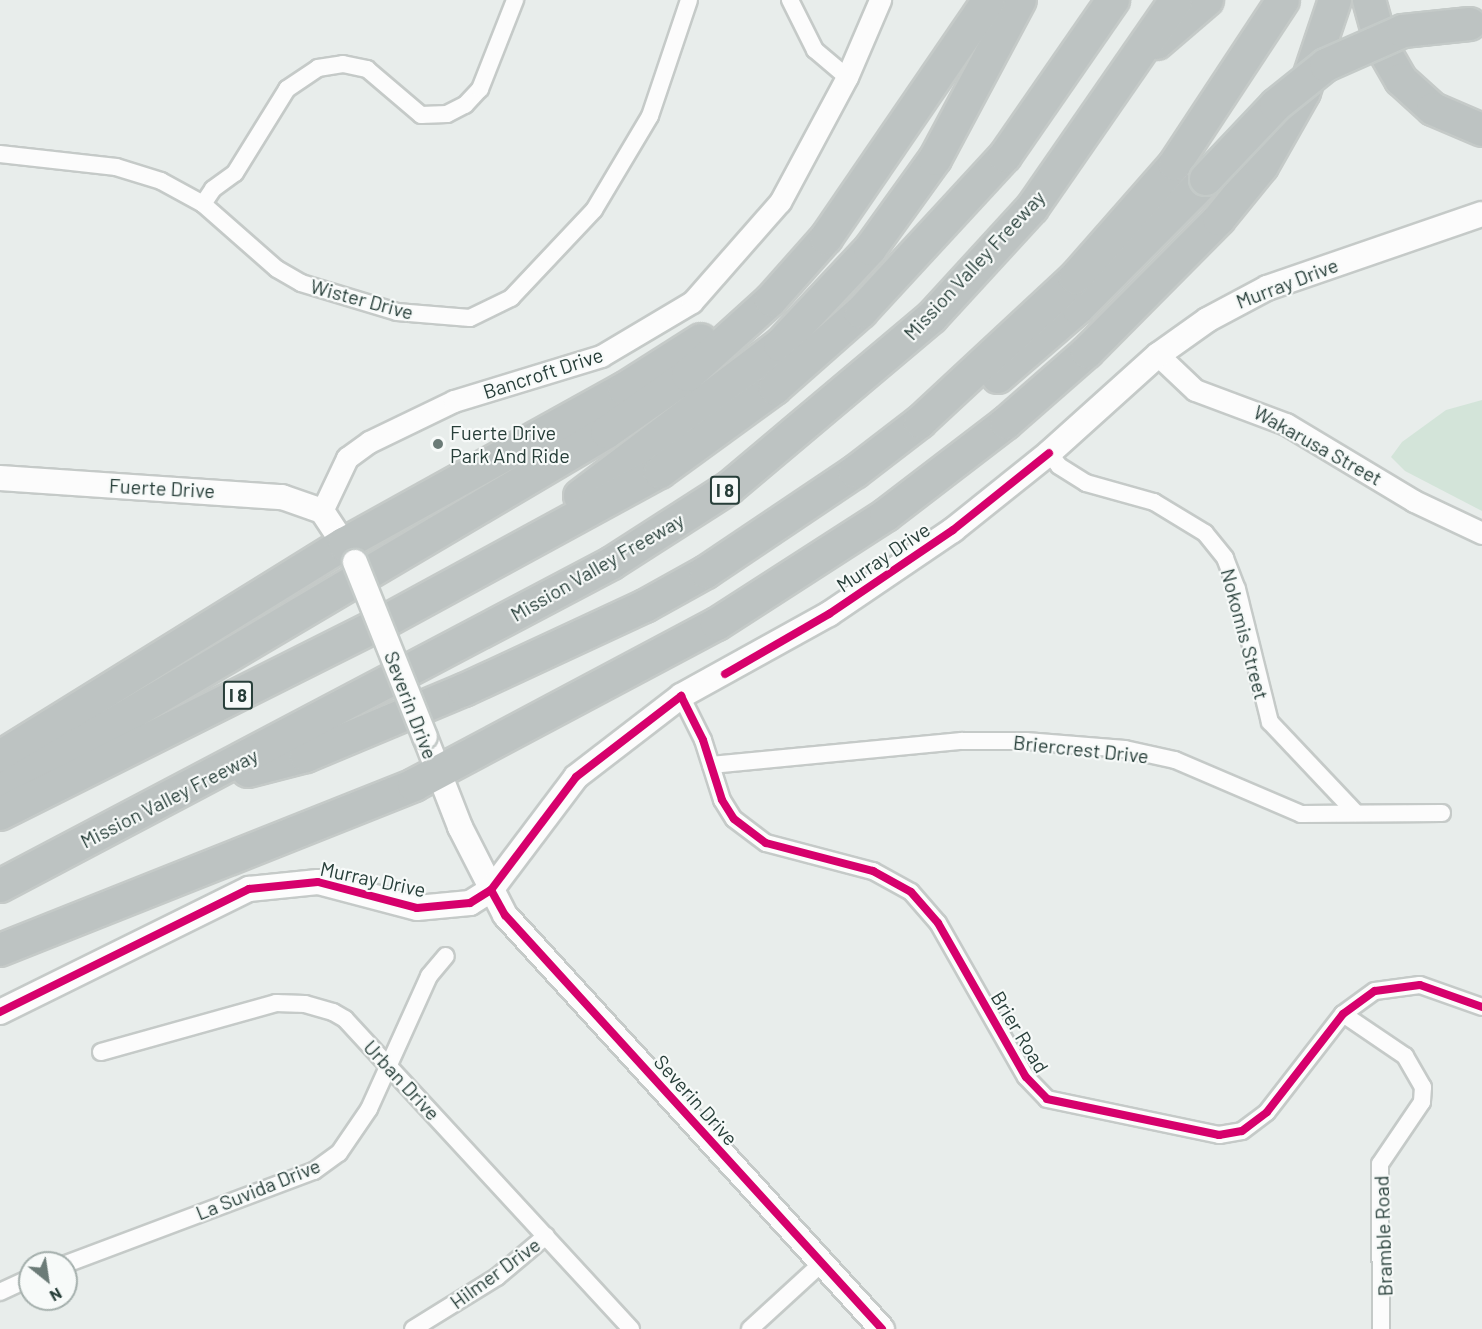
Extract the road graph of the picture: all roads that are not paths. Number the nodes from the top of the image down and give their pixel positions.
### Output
1 (514, 0) edge
2 (689, 0) edge
3 (790, 0) edge
4 (880, 0) edge
5 (989, 0) edge
6 (1020, 0) edge
7 (1176, 0) edge
8 (1207, 0) edge
9 (1284, 0) edge
10 (1335, 0) edge
11 (1369, 0) edge
12 (1107, 7) edge
13 (1476, 24) edge
14 (1140, 57) junction
15 (847, 77) junction
16 (1482, 130) edge
17 (0, 154) edge
18 (866, 174) junction
19 (203, 204) junction
20 (1482, 214) edge
21 (1158, 355) junction
22 (1050, 453) junction
23 (855, 472) junction
24 (0, 478) edge
25 (322, 511) junction
26 (1482, 533) edge
27 (350, 553) junction
28 (474, 573) junction
29 (681, 696) junction
30 (0, 757) edge
31 (711, 765) junction
32 (438, 774) junction
33 (198, 784) junction
34 (0, 791) edge
35 (1356, 813) junction
36 (1442, 813) dead end
37 (0, 814) edge
38 (0, 886) edge
39 (490, 890) junction
40 (0, 950) edge
41 (446, 956) dead end
42 (1482, 1007) edge
43 (0, 1012) edge
44 (1343, 1014) junction
45 (101, 1052) dead end
46 (391, 1068) junction
47 (546, 1236) junction
48 (78, 1260) edge
49 (822, 1263) junction
50 (18, 1284) edge
51 (0, 1292) edge
52 (413, 1329) edge
53 (631, 1329) edge
54 (750, 1329) edge
55 (882, 1329) edge
56 (1382, 1329) edge

1 - 19 street
2 - 19 street, Wister Drive
3 - 15 street
4 - 15 street, Bancroft Drive
5 - 18 highway
6 - 28 highway
7 - 14 highway, Mission Valley Freeway / I 8
8 - 14 highway
9 - 23 highway
10 - 32 highway
11 - 16 highway
12 - 28 highway, I 8
13 - 23 highway, bridge
14 - 33 highway, Mission Valley Freeway / I 8
15 - 25 street, Bancroft Drive
17 - 19 street, Wister Drive
18 - 27 highway
18 - 34 highway
20 - 21 main road, Murray Drive
21 - 22 main road, Murray Drive
21 - 26 street, Wakarusa Street
22 - 29 main road, Murray Drive
22 - 35 street, Nokomis Street
23 - 33 highway
24 - 25 main road, Fuerte Drive
25 - 27 main road, Severin Drive
27 - 30 highway
27 - 32 main road, Severin Drive, bridge
28 - 37 highway, I 8
29 - 31 street, Brier Road
29 - 39 main road, Murray Drive
31 - 35 street, Briercrest Drive
31 - 44 street, Brier Road
32 - 39 main road, Severin Drive
32 - 40 highway
33 - 38 highway, Mission Valley Freeway / I 8
35 - 36 street, Briercrest Drive
39 - 43 main road, Murray Drive
39 - 49 main road, Severin Drive
41 - 46 street, La Suvida Drive
42 - 44 street, Brier Road
44 - 56 street, Bramble Road
45 - 46 street, Urban Drive
46 - 47 street, Urban Drive
46 - 48 street, La Suvida Drive
47 - 52 street, Hilmer Drive
47 - 53 street, Urban Drive
49 - 54 street
49 - 55 main road, Severin Drive
50 - 51 street

